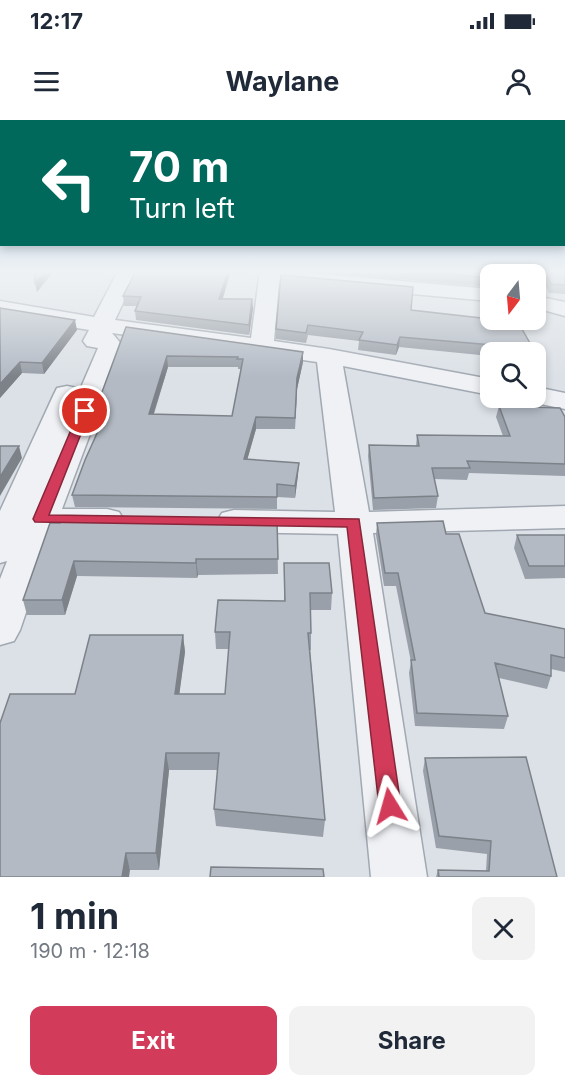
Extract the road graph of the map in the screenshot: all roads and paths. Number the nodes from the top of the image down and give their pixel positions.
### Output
1 (112, 306) edge
2 (266, 306) edge
3 (8, 309) edge
4 (101, 331) junction
5 (0, 333) edge
6 (262, 345) junction
7 (329, 356) junction
8 (480, 385) edge
9 (546, 397) edge
10 (565, 401) edge
11 (565, 518) edge
12 (40, 519) junction
13 (133, 520) edge
14 (203, 521) edge
15 (354, 523) junction
16 (0, 551) edge
17 (0, 630) edge
18 (399, 877) edge

1 - 4 street
2 - 6 street
3 - 4 street
3 - 5 street
4 - 6 street
4 - 12 street
4 - 16 street
6 - 7 street
7 - 8 street
7 - 15 street
9 - 10 street
11 - 15 street
12 - 13 street
12 - 17 street
14 - 15 street
15 - 18 street

